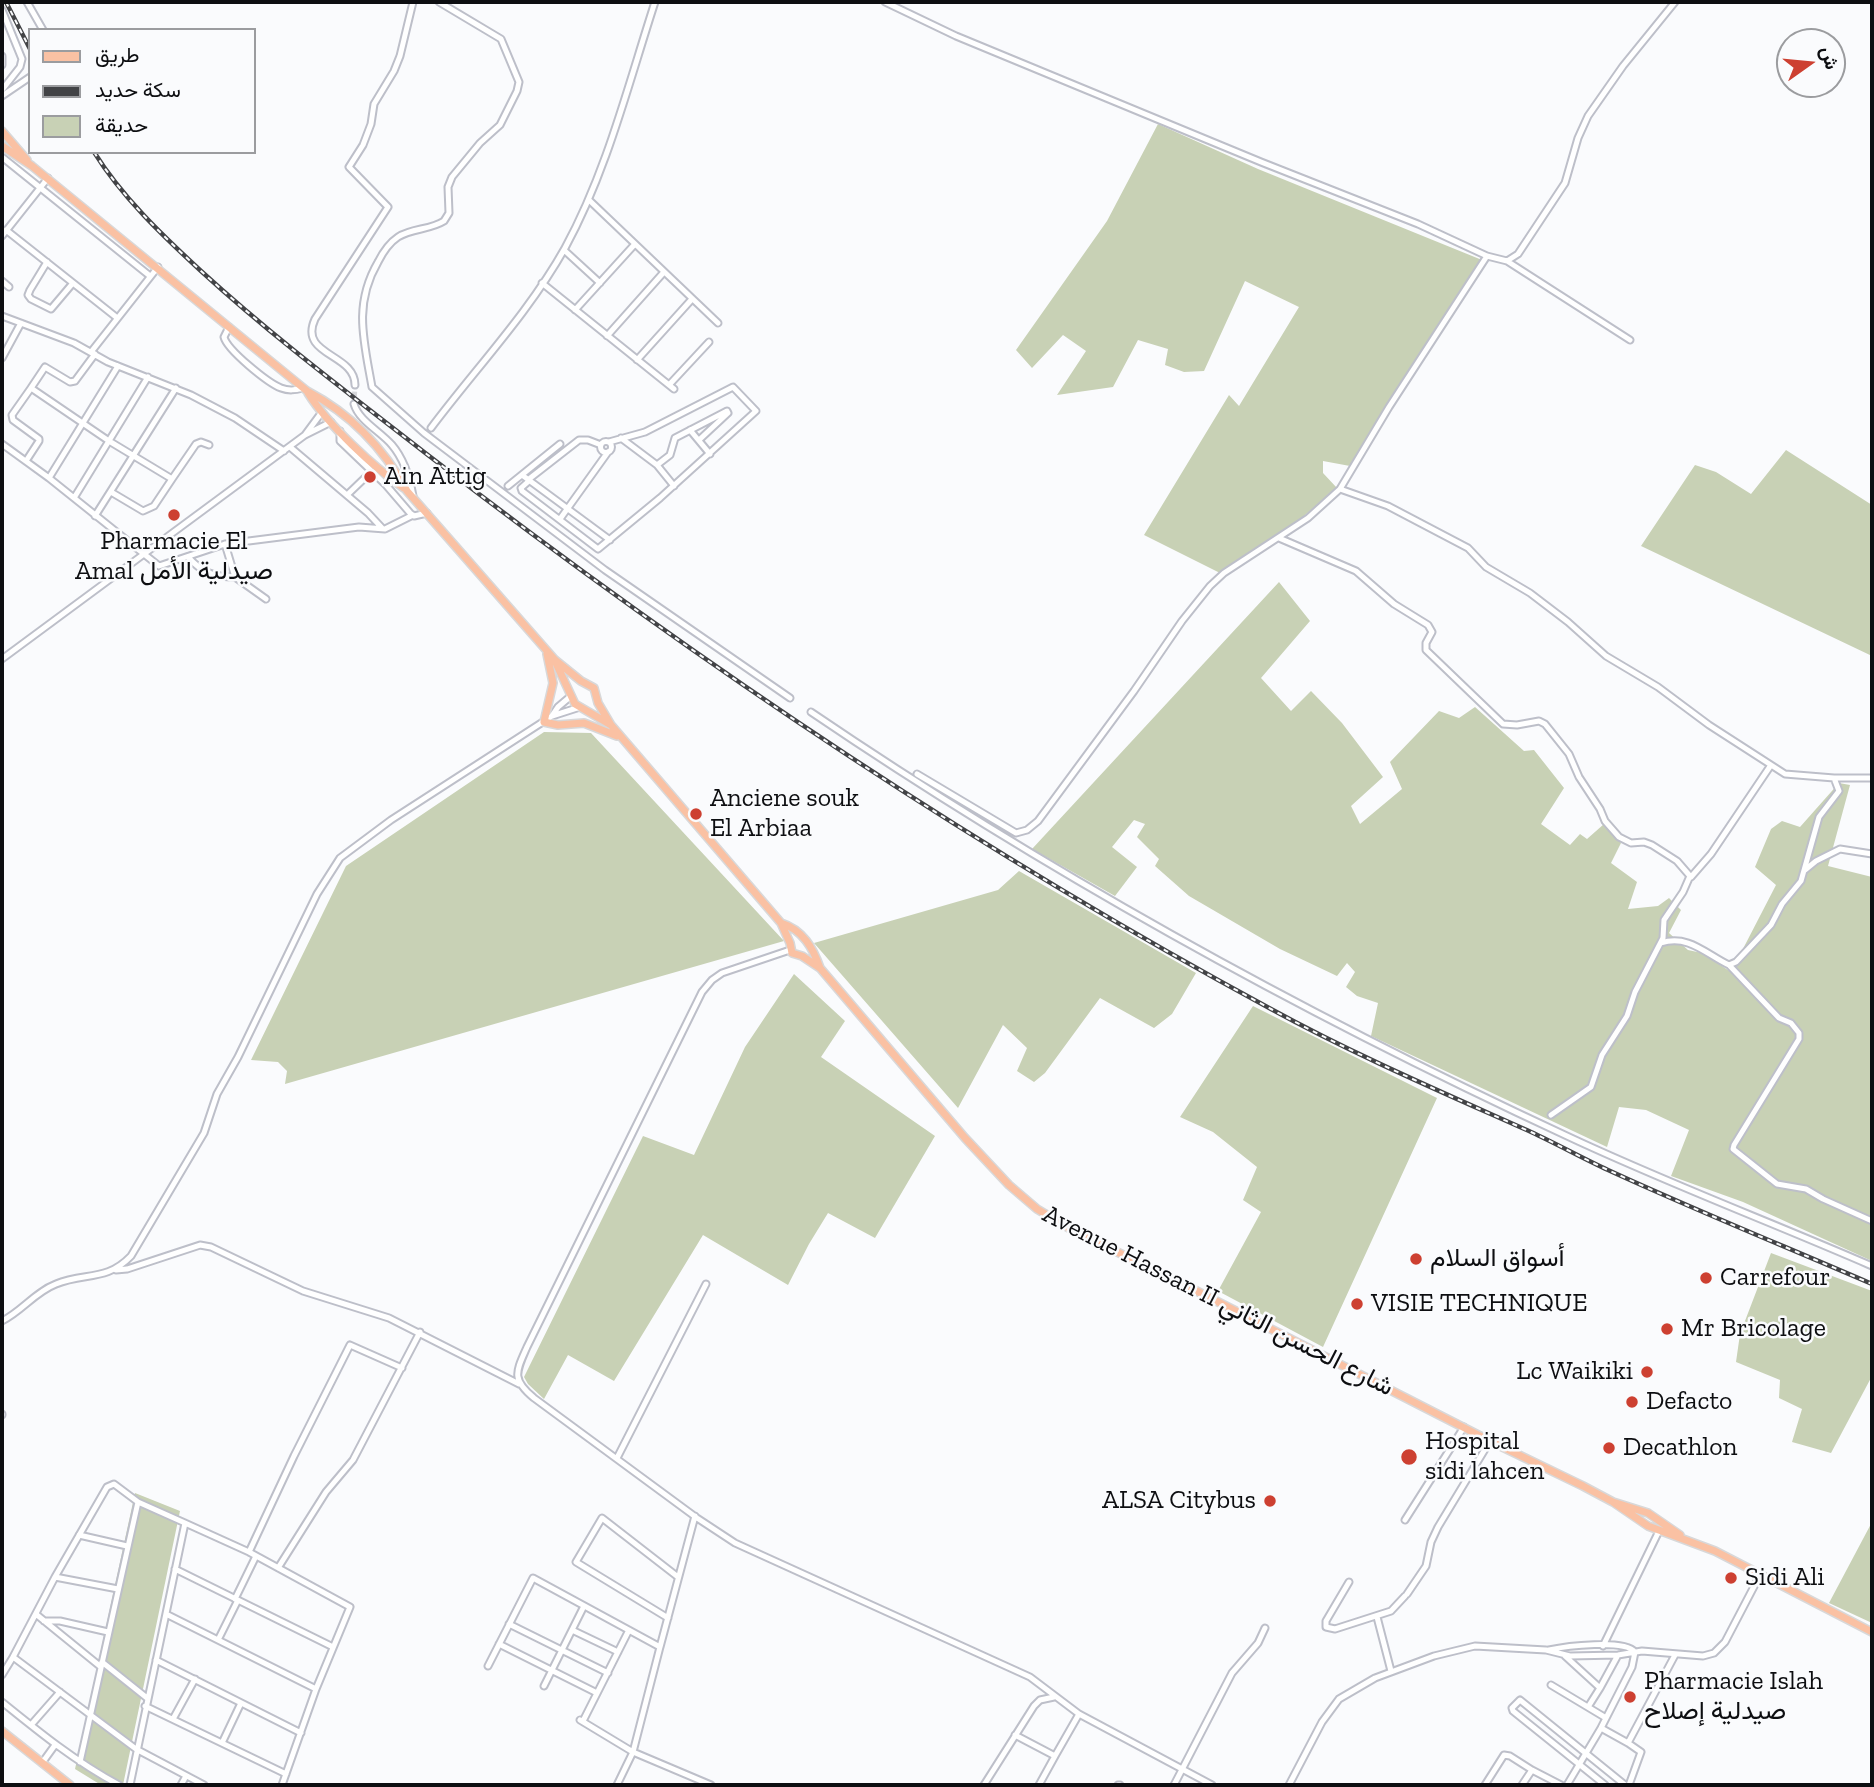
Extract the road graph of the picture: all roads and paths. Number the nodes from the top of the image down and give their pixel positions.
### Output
1 (27, 2) edge
2 (413, 2) edge
3 (439, 2) edge
4 (655, 2) edge
5 (885, 2) edge
6 (1675, 2) edge
7 (2, 10) edge
8 (42, 28) edge
9 (2, 57) edge
10 (2, 65) edge
11 (28, 78) edge
12 (2, 90) edge
13 (2, 96) edge
14 (2, 131) edge
15 (10, 138) junction
16 (2, 147) edge
17 (2, 157) edge
18 (32, 166) junction
19 (48, 178) junction
20 (40, 187) junction
21 (589, 200) junction
22 (4, 233) edge
23 (635, 244) junction
24 (564, 250) junction
25 (1487, 257) junction
26 (1507, 261) junction
27 (47, 262) junction
28 (158, 267) junction
29 (664, 272) junction
30 (150, 276) junction
31 (2, 281) edge
32 (73, 283) junction
33 (542, 283) junction
34 (600, 283) junction
35 (9, 287) dead end
36 (692, 299) junction
37 (575, 310) junction
38 (2, 316) edge
39 (116, 317) junction
40 (20, 323) junction
41 (718, 323) dead end
42 (229, 327) junction
43 (607, 336) junction
44 (1630, 340) dead end
45 (709, 342) dead end
46 (93, 353) junction
47 (2, 358) edge
48 (636, 360) junction
49 (118, 366) junction
50 (148, 377) junction
51 (355, 385) tunnel mouth
52 (31, 388) junction
53 (176, 388) junction
54 (305, 389) junction
55 (354, 404) tunnel mouth
56 (342, 411) junction
57 (322, 412) junction
58 (331, 421) junction
59 (83, 424) junction
60 (431, 428) dead end
61 (690, 430) junction
62 (304, 435) junction
63 (621, 438) junction
64 (386, 439) junction
65 (699, 440) junction
66 (109, 441) junction
67 (609, 442) junction
68 (2, 444) edge
69 (560, 444) dead end
70 (209, 445) dead end
71 (601, 445) junction
72 (290, 447) junction
73 (284, 451) junction
74 (608, 452) junction
75 (710, 454) junction
76 (384, 455) junction
77 (134, 456) junction
78 (26, 461) junction
79 (657, 465) junction
80 (373, 469) junction
81 (522, 475) junction
82 (49, 478) junction
83 (172, 479) junction
84 (530, 480) junction
85 (508, 486) dead end
86 (674, 486) junction
87 (1340, 489) junction
88 (407, 491) junction
89 (111, 492) junction
90 (347, 495) junction
91 (74, 498) junction
92 (414, 498) junction
93 (568, 508) junction
94 (427, 513) junction
95 (413, 515) junction
96 (95, 516) junction
97 (560, 519) junction
98 (383, 529) junction
99 (1279, 538) junction
100 (610, 540) junction
101 (225, 544) junction
102 (142, 554) junction
103 (188, 557) junction
104 (235, 577) junction
105 (266, 599) dead end
106 (546, 650) junction
107 (2, 659) edge
108 (555, 660) junction
109 (584, 682) junction
110 (571, 694) junction
111 (596, 697) junction
112 (790, 698) dead end
113 (581, 707) junction
114 (811, 712) dead end
115 (552, 716) junction
116 (544, 722) junction
117 (611, 725) junction
118 (621, 738) junction
119 (1772, 765) junction
120 (917, 774) dead end
121 (1834, 778) junction
122 (1872, 778) edge
123 (1872, 854) edge
124 (1808, 857) junction
125 (1823, 858) junction
126 (1805, 870) junction
127 (1690, 877) junction
128 (781, 923) junction
129 (800, 936) junction
130 (1660, 943) junction
131 (790, 947) junction
132 (810, 948) junction
133 (802, 956) junction
134 (1729, 965) junction
135 (820, 968) junction
136 (1551, 1115) dead end
137 (1872, 1221) edge
138 (1872, 1266) edge
139 (115, 1270) junction
140 (706, 1284) dead end
141 (2, 1321) edge
142 (420, 1332) junction
143 (402, 1368) junction
144 (519, 1384) junction
145 (1464, 1427) junction
146 (1490, 1441) junction
147 (617, 1458) junction
148 (138, 1502) junction
149 (1613, 1502) junction
150 (1644, 1511) junction
151 (695, 1516) junction
152 (1638, 1519) junction
153 (1405, 1520) dead end
154 (1664, 1522) junction
155 (185, 1523) junction
156 (1659, 1531) junction
157 (79, 1535) junction
158 (1683, 1537) junction
159 (127, 1546) junction
160 (249, 1552) junction
161 (256, 1556) junction
162 (278, 1568) junction
163 (175, 1569) junction
164 (1760, 1575) junction
165 (55, 1577) junction
166 (678, 1577) junction
167 (1349, 1582) dead end
168 (118, 1589) junction
169 (236, 1600) junction
170 (584, 1606) junction
171 (166, 1614) junction
172 (37, 1615) junction
173 (1377, 1616) junction
174 (668, 1618) junction
175 (44, 1621) junction
176 (509, 1624) junction
177 (1265, 1628) dead end
178 (572, 1630) junction
179 (629, 1630) junction
180 (108, 1632) junction
181 (1872, 1632) edge
182 (218, 1640) junction
183 (499, 1644) junction
184 (1603, 1646) junction
185 (333, 1647) junction
186 (660, 1647) junction
187 (562, 1650) junction
188 (1546, 1650) junction
189 (618, 1652) junction
190 (1635, 1653) junction
191 (1564, 1655) junction
192 (1618, 1655) junction
193 (1675, 1655) junction
194 (13, 1657) junction
195 (156, 1660) junction
196 (101, 1665) junction
197 (488, 1665) dead end
198 (552, 1671) junction
199 (1391, 1671) junction
200 (608, 1673) junction
201 (2, 1675) edge
202 (195, 1679) junction
203 (1551, 1685) dead end
204 (544, 1686) dead end
205 (1600, 1688) junction
206 (316, 1689) junction
207 (60, 1692) junction
208 (597, 1693) junction
209 (1054, 1697) junction
210 (147, 1698) junction
211 (2, 1702) edge
212 (241, 1703) junction
213 (145, 1706) junction
214 (1588, 1707) junction
215 (1079, 1714) junction
216 (91, 1717) junction
217 (1606, 1718) junction
218 (173, 1719) junction
219 (30, 1725) junction
220 (1601, 1728) junction
221 (2, 1731) edge
222 (301, 1732) junction
223 (1015, 1735) junction
224 (222, 1743) junction
225 (1628, 1743) junction
226 (55, 1745) junction
227 (136, 1749) junction
228 (633, 1752) junction
229 (1586, 1755) junction
230 (1055, 1756) junction
231 (79, 1762) junction
232 (43, 1763) junction
233 (1580, 1765) junction
234 (1182, 1769) junction
235 (1532, 1770) junction
236 (286, 1774) junction
237 (186, 1776) junction
238 (697, 1783) edge
239 (70, 1785) edge
240 (118, 1785) edge
241 (130, 1785) edge
242 (181, 1785) edge
243 (204, 1785) edge
244 (282, 1785) edge
245 (617, 1785) edge
246 (711, 1785) edge
247 (984, 1785) edge
248 (1039, 1785) edge
249 (1174, 1785) edge
250 (1212, 1785) edge
251 (1289, 1785) edge
252 (1485, 1785) edge
253 (1522, 1785) edge
254 (1560, 1785) edge
255 (1567, 1785) edge
256 (1605, 1785) edge
257 (1627, 1785) edge

1 - 8 street
2 - 51 street
3 - 112 street
4 - 21 street
5 - 25 street
6 - 26 street
7 - 12 street
9 - 10 street
11 - 13 street
14 - 15 main road
15 - 16 main road
15 - 18 main road
16 - 18 main road
17 - 20 street
18 - 19 main road
19 - 20 street
19 - 28 main road
20 - 22 street
20 - 30 street
21 - 23 street
21 - 24 street
22 - 27 street
23 - 29 street
23 - 34 street
24 - 33 street
24 - 34 street
25 - 26 street
25 - 87 street
26 - 44 street
27 - 32 street
27 - 32 street
28 - 30 street
28 - 42 main road
29 - 36 street
29 - 43 street
30 - 39 street
31 - 35 street
32 - 39 street
33 - 37 street
33 - 60 street
34 - 37 street
36 - 41 street
36 - 48 street
37 - 43 street
38 - 40 street
39 - 46 street
40 - 46 street
40 - 47 street
42 - 54 main road
42 - 54 street
43 - 48 street
45 - 48 street
46 - 49 street
46 - 52 street
49 - 50 street
49 - 59 street
50 - 53 street
50 - 66 street
52 - 59 street
52 - 78 street
53 - 73 street
53 - 77 street
54 - 56 main road
54 - 57 main road
55 - 64 street
56 - 58 main road
56 - 76 main road
57 - 58 main road
57 - 62 street
58 - 62 street
58 - 80 main road
59 - 66 street
59 - 82 street
61 - 65 street
61 - 65 street
61 - 79 street
62 - 72 street
63 - 67 street
63 - 75 street
63 - 79 street
64 - 76 street
64 - 92 street
65 - 75 street
66 - 77 street
66 - 91 street
67 - 71 street
67 - 74 street
68 - 78 street
69 - 81 street
70 - 83 street
71 - 74 street
71 - 84 street
72 - 73 street
72 - 90 street
73 - 102 street
74 - 93 street
75 - 86 street
76 - 80 main road
76 - 88 main road
77 - 83 street
77 - 89 street
78 - 82 street
79 - 86 street
80 - 88 main road
80 - 90 street
80 - 95 street
81 - 84 street
81 - 85 street
82 - 91 street
83 - 89 street
84 - 93 street
84 - 97 street
86 - 100 street
87 - 99 street
87 - 119 street
88 - 92 main road
89 - 96 street
90 - 98 street
91 - 96 street
92 - 94 main road
93 - 97 street
93 - 100 street
94 - 95 street
94 - 106 main road
95 - 98 street
96 - 102 street
97 - 100 street
98 - 101 street
99 - 120 street
99 - 127 street
101 - 103 street
101 - 104 street
102 - 103 street
102 - 107 street
103 - 104 street
104 - 105 street
106 - 108 main road
106 - 116 main road
108 - 109 main road
108 - 110 main road
109 - 110 main road
109 - 111 main road
110 - 113 main road
110 - 115 street
111 - 113 main road
111 - 117 main road
113 - 115 street
113 - 117 main road
114 - 138 street
115 - 116 street
116 - 118 main road
116 - 139 street
117 - 118 main road
118 - 128 main road
119 - 121 street
119 - 127 street
121 - 122 street
121 - 124 street
123 - 125 street
124 - 125 street
124 - 126 street
125 - 126 street
126 - 134 street
127 - 130 street
128 - 129 main road
128 - 131 main road
129 - 131 main road
129 - 132 main road
130 - 134 street
130 - 136 street
131 - 133 main road
131 - 144 street
132 - 133 main road
132 - 135 main road, Avenue Hassan II شارع الحسن الثاني
133 - 135 main road, Avenue Hassan II شارع الحسن الثاني
134 - 137 street
135 - 145 main road, Avenue Hassan II شارع الحسن الثاني
139 - 141 street
139 - 142 street
140 - 147 street
142 - 143 street
142 - 144 street
143 - 160 street
143 - 162 street
144 - 147 street
145 - 146 main road, Avenue Hassan II شارع الحسن الثاني
145 - 153 street
146 - 149 main road, Avenue Hassan II شارع الحسن الثاني
146 - 173 street
147 - 151 street
148 - 155 street
148 - 157 street
148 - 159 street
149 - 150 main road, Avenue Hassan II شارع الحسن الثاني
149 - 152 main road, Avenue Hassan II شارع الحسن الثاني
150 - 152 main road
150 - 154 main road, Avenue Hassan II شارع الحسن الثاني
151 - 166 street
151 - 209 street
152 - 156 main road, Avenue Hassan II شارع الحسن الثاني
154 - 156 main road
154 - 158 main road
155 - 160 street
155 - 163 street
156 - 158 main road
156 - 184 street
157 - 159 street
157 - 165 street
158 - 164 main road
159 - 168 street
160 - 161 street
161 - 162 street
161 - 169 street
162 - 185 street
163 - 169 street
163 - 171 street
164 - 181 main road
164 - 193 street
165 - 168 street
165 - 172 street
166 - 174 street
166 - 174 street
167 - 173 street
168 - 180 street
169 - 182 street
169 - 185 street
170 - 176 street
170 - 178 street
170 - 179 street
171 - 182 street
171 - 195 street
172 - 175 street
172 - 194 street
173 - 199 street
174 - 186 street
175 - 180 street
175 - 196 street
176 - 183 street
176 - 187 street
177 - 234 street
178 - 187 street
178 - 189 street
179 - 186 street
179 - 189 street
180 - 196 street
182 - 206 street
183 - 197 street
183 - 198 street
184 - 188 street
184 - 190 street
185 - 206 street
186 - 228 street
187 - 198 street
187 - 200 street
188 - 191 street
188 - 199 street
189 - 200 street
190 - 192 street
190 - 193 street
190 - 217 street
191 - 192 street
191 - 205 street
192 - 205 street
193 - 225 street
194 - 201 street
194 - 207 street
195 - 202 street
195 - 210 street
196 - 210 street
196 - 216 street
198 - 204 street
198 - 208 street
199 - 251 street
200 - 208 street
202 - 212 street
202 - 218 street
203 - 214 street
205 - 214 street
206 - 222 street
207 - 216 street
207 - 219 street
208 - 228 street
209 - 215 street
209 - 223 street
210 - 213 street
211 - 219 street
212 - 222 street
212 - 224 street
213 - 218 street
213 - 227 street
214 - 217 street
215 - 230 street
215 - 234 street
216 - 227 street
216 - 231 street
217 - 220 street
218 - 224 street
219 - 226 street
220 - 225 street
220 - 229 street
221 - 232 main road
222 - 236 street
223 - 230 street
223 - 247 street
224 - 236 street
225 - 257 street
226 - 231 street
226 - 232 street
227 - 237 street
227 - 241 street
228 - 238 street
228 - 245 street
229 - 233 street
229 - 233 street
229 - 257 street
230 - 248 street
231 - 240 street
232 - 239 main road
233 - 255 street
233 - 256 street
234 - 249 street
234 - 250 street
235 - 252 street
235 - 253 street
235 - 254 street
236 - 244 street
237 - 242 street
237 - 243 street
238 - 246 street

